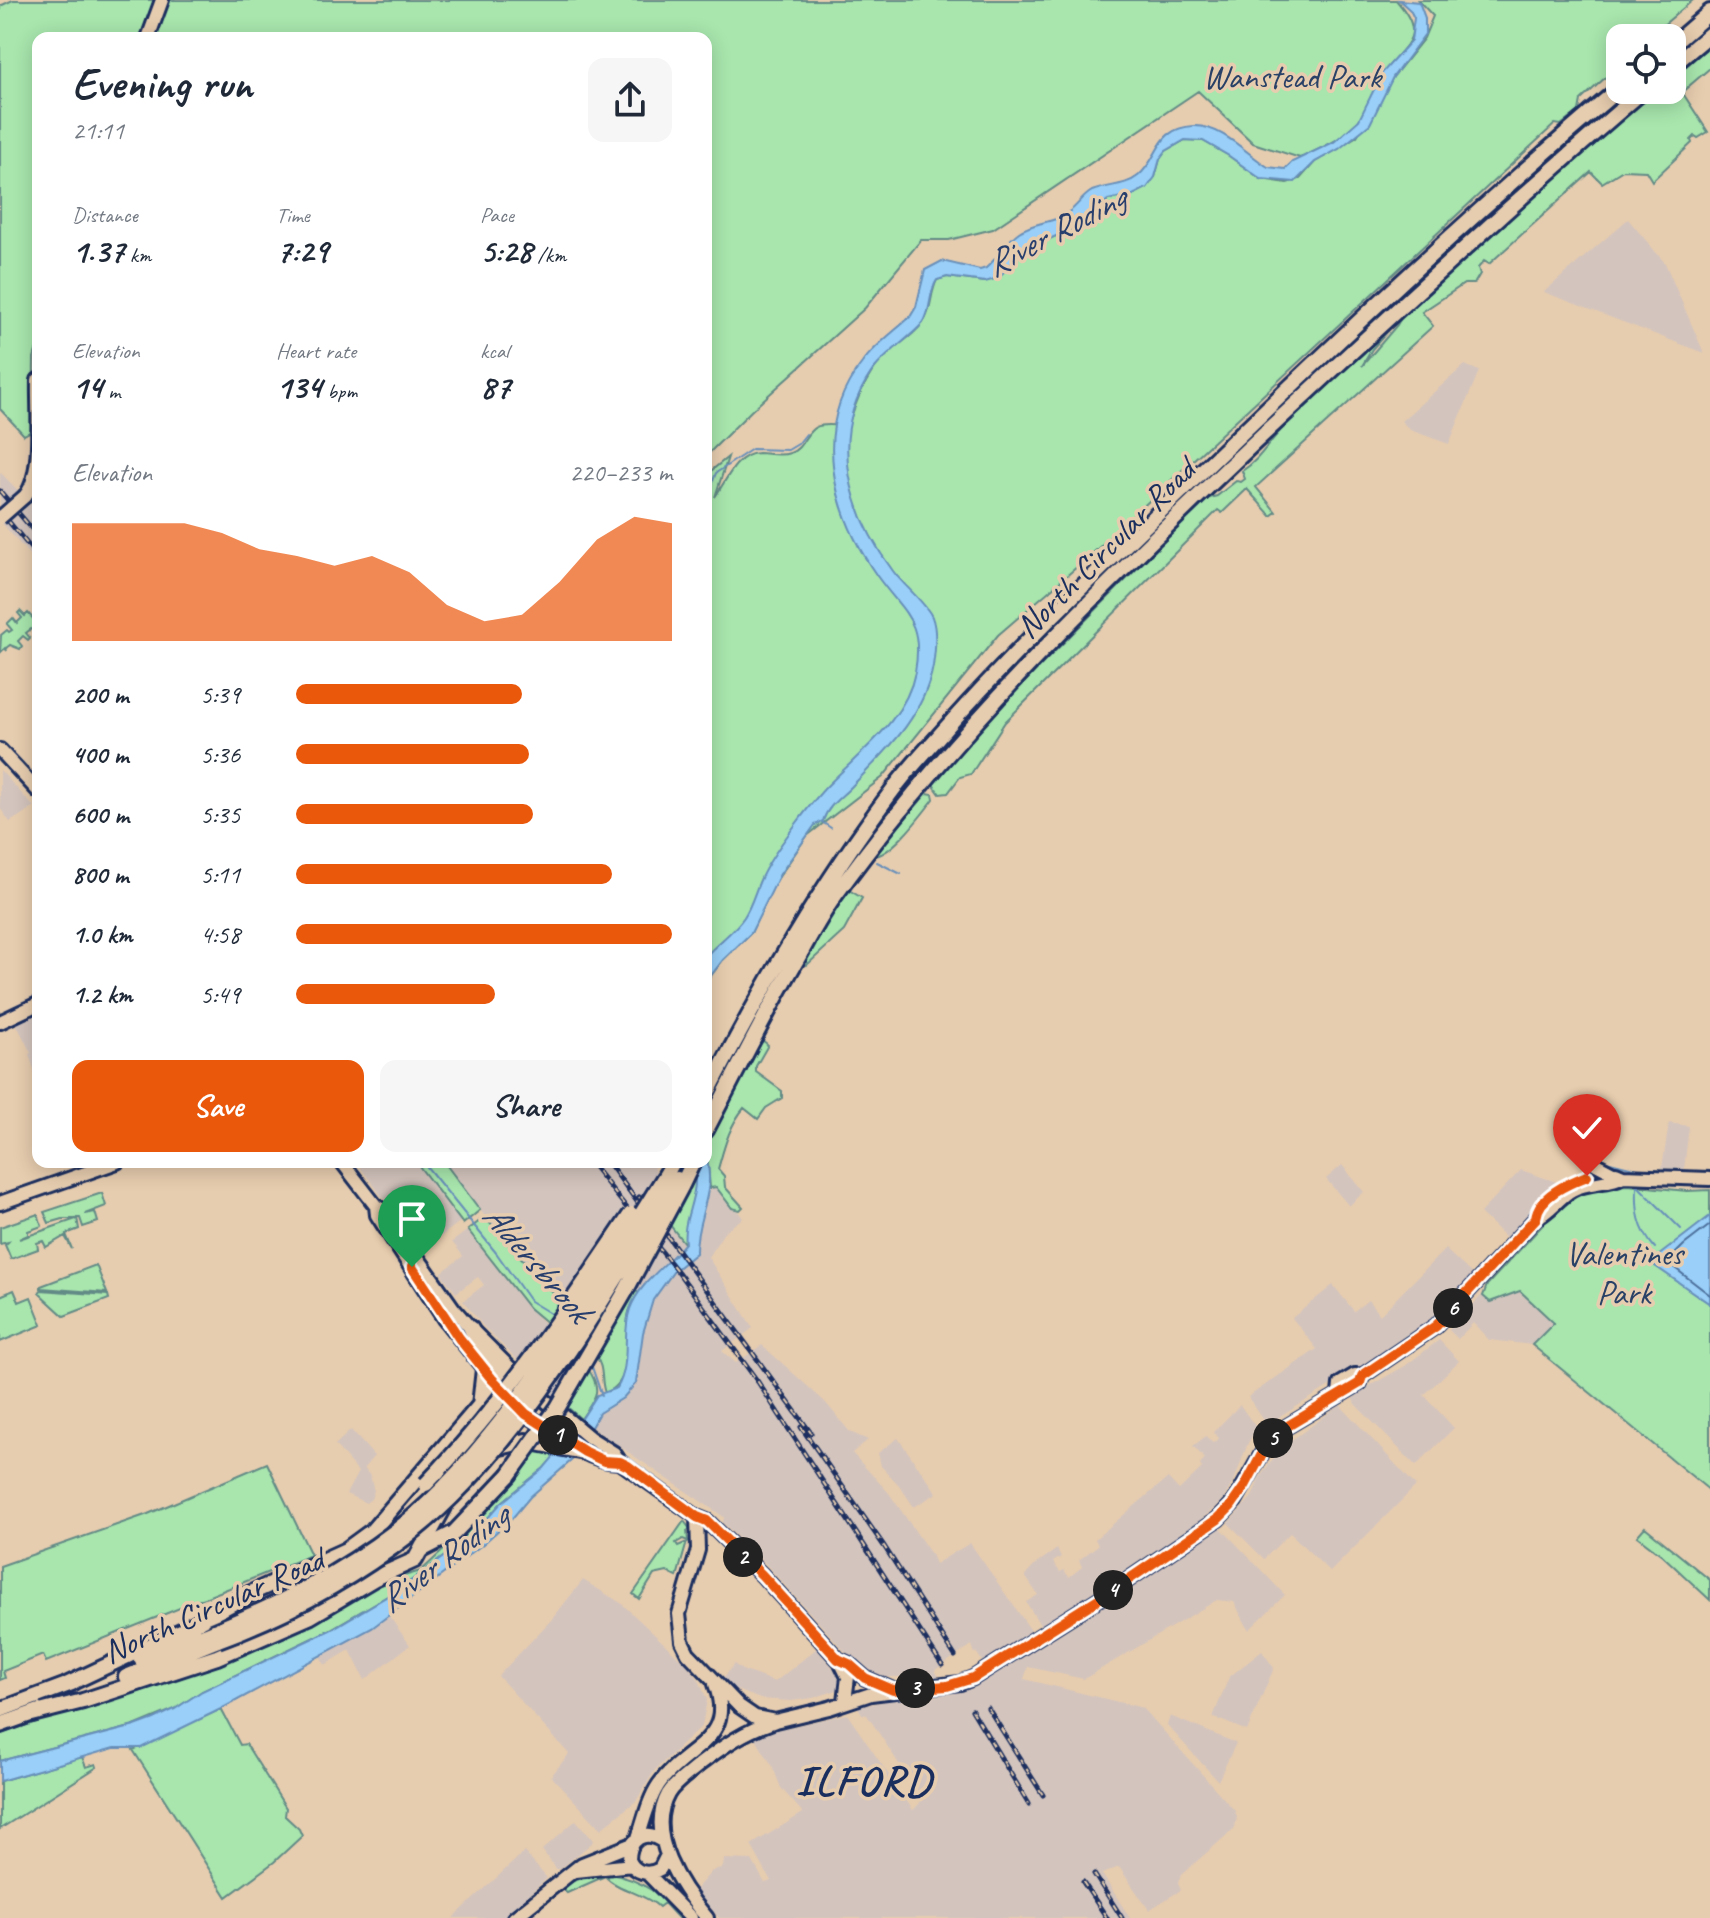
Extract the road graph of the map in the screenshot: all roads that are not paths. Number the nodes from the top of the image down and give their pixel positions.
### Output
1 (162, 0) edge
2 (1710, 12) edge
3 (150, 32) edge
4 (1686, 33) edge
5 (1710, 34) edge
6 (1686, 54) edge
7 (1606, 100) edge
8 (1627, 104) edge
9 (32, 484) edge
10 (0, 518) edge
11 (0, 750) edge
12 (32, 785) edge
13 (820, 906) junction
14 (32, 1007) edge
15 (0, 1022) edge
16 (712, 1085) edge
17 (712, 1117) edge
18 (1590, 1152) dead end
19 (100, 1168) edge
20 (347, 1168) edge
21 (661, 1168) edge
22 (669, 1168) edge
23 (686, 1168) edge
24 (687, 1168) edge
25 (1618, 1175) junction
26 (1710, 1179) edge
27 (0, 1203) edge
28 (376, 1206) junction
29 (471, 1329) joint
30 (484, 1369) junction
31 (507, 1378) junction
32 (480, 1405) junction
33 (526, 1414) junction
34 (588, 1445) junction
35 (500, 1447) junction
36 (395, 1505) junction
37 (697, 1517) junction
38 (372, 1531) junction
39 (728, 1542) junction
40 (423, 1549) junction
41 (698, 1550) junction
42 (396, 1568) junction
43 (215, 1636) junction
44 (838, 1659) junction
45 (714, 1680) junction
46 (66, 1685) junction
47 (893, 1690) junction
48 (845, 1701) junction
49 (0, 1710) edge
50 (32, 1714) junction
51 (775, 1721) junction
52 (0, 1725) edge
53 (662, 1841) junction
54 (634, 1842) junction
55 (667, 1855) junction
56 (632, 1865) junction
57 (576, 1871) junction
58 (647, 1873) junction
59 (514, 1918) edge
60 (691, 1918) edge
61 (707, 1918) edge

1 - 3 main road
2 - 4 highway
5 - 6 highway
7 - 13 highway, North Circular Road
8 - 13 highway, North Circular Road
9 - 10 main road, bridge
11 - 12 main road
13 - 16 highway, North Circular Road
13 - 17 highway, North Circular Road
14 - 15 main road
18 - 25 main road
19 - 27 main road
20 - 28 main road
21 - 36 highway, bridge
22 - 43 highway, North Circular Road, bridge
23 - 43 highway, North Circular Road, bridge
24 - 40 highway, bridge
25 - 26 main road
25 - 47 main road
28 - 29 main road
28 - 30 main road
29 - 31 highway
30 - 31 main road
30 - 32 highway
31 - 32 highway
31 - 33 highway
31 - 34 main road
32 - 36 highway
33 - 34 main road
33 - 35 highway
34 - 35 highway
34 - 37 main road
35 - 40 highway
36 - 38 highway
37 - 39 main road
37 - 41 main road
38 - 42 highway
38 - 46 highway
39 - 41 main road
39 - 44 main road
40 - 42 highway
41 - 45 main road
42 - 50 highway
43 - 46 highway, North Circular Road
43 - 50 highway, North Circular Road
44 - 47 main road
44 - 48 main road
45 - 51 main road
45 - 54 main road
46 - 49 highway, North Circular Road
47 - 48 main road
48 - 51 main road
50 - 52 highway, North Circular Road
51 - 53 main road
53 - 54 main road
53 - 55 main road
54 - 56 main road
54 - 57 main road
55 - 58 main road
55 - 61 main road
56 - 57 main road
56 - 58 main road
57 - 59 main road
58 - 60 main road

